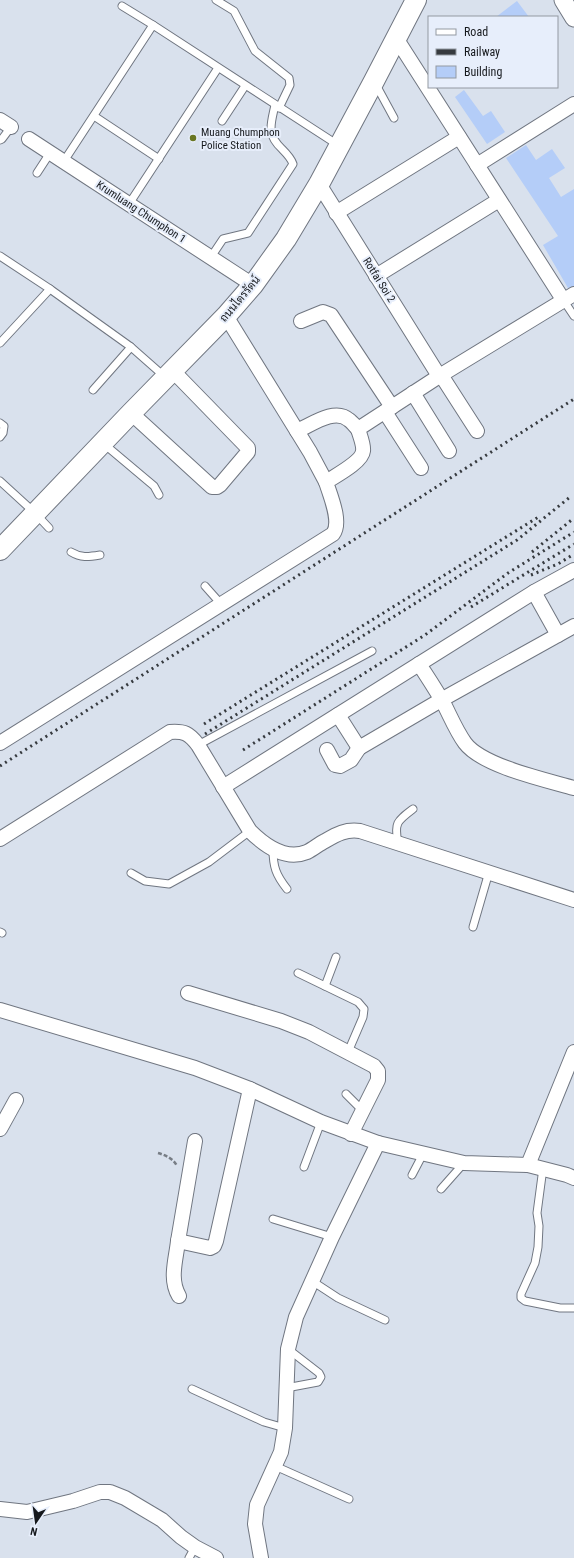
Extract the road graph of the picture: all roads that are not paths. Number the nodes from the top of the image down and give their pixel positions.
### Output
1 (216, 0) edge
2 (416, 0) edge
3 (563, 0) edge
4 (122, 6) dead end
5 (574, 18) edge
6 (153, 26) junction
7 (396, 38) junction
8 (218, 68) junction
9 (374, 81) junction
10 (245, 86) junction
11 (574, 104) edge
12 (277, 106) junction
13 (94, 116) junction
14 (394, 118) dead end
15 (222, 120) dead end
16 (6, 124) edge
17 (459, 137) junction
18 (29, 139) dead end
19 (0, 140) edge
20 (340, 146) junction
21 (50, 152) junction
22 (159, 158) junction
23 (64, 161) junction
24 (477, 165) junction
25 (37, 173) dead end
26 (319, 184) junction
27 (499, 200) junction
28 (129, 204) junction
29 (336, 212) junction
30 (0, 256) edge
31 (211, 257) junction
32 (376, 276) junction
33 (253, 285) junction
34 (50, 289) junction
35 (569, 297) edge
36 (226, 316) junction
37 (574, 316) edge
38 (301, 321) dead end
39 (0, 342) edge
40 (131, 347) junction
41 (169, 375) junction
42 (440, 376) junction
43 (93, 390) dead end
44 (413, 394) junction
45 (388, 410) junction
46 (131, 413) junction
47 (0, 422) edge
48 (358, 429) junction
49 (297, 431) junction
50 (477, 431) dead end
51 (0, 437) edge
52 (103, 443) junction
53 (449, 451) dead end
54 (421, 468) dead end
55 (0, 481) edge
56 (326, 482) junction
57 (159, 495) dead end
58 (35, 513) junction
59 (49, 528) dead end
60 (0, 550) edge
61 (71, 552) dead end
62 (100, 555) dead end
63 (574, 570) edge
64 (205, 586) dead end
65 (534, 592) junction
66 (221, 604) junction
67 (574, 626) edge
68 (558, 635) junction
69 (372, 651) dead end
70 (419, 664) junction
71 (441, 700) junction
72 (338, 715) junction
73 (0, 743) edge
74 (198, 745) junction
75 (359, 748) junction
76 (327, 750) dead end
77 (223, 787) junction
78 (574, 788) edge
79 (413, 809) dead end
80 (250, 831) junction
81 (0, 839) edge
82 (398, 843) junction
83 (273, 849) junction
84 (489, 872) junction
85 (131, 873) dead end
86 (287, 889) dead end
87 (574, 900) edge
88 (473, 927) dead end
89 (336, 957) dead end
90 (298, 973) dead end
91 (325, 986) junction
92 (188, 993) dead end
93 (0, 1010) edge
94 (348, 1052) junction
95 (574, 1052) edge
96 (250, 1089) junction
97 (346, 1094) dead end
98 (16, 1100) dead end
99 (363, 1111) junction
100 (321, 1122) junction
101 (0, 1129) edge
102 (351, 1134) junction
103 (195, 1141) dead end
104 (378, 1144) junction
105 (423, 1154) junction
106 (464, 1162) junction
107 (528, 1164) junction
108 (304, 1167) dead end
109 (543, 1168) junction
110 (412, 1175) dead end
111 (574, 1178) edge
112 (441, 1189) dead end
113 (273, 1219) dead end
114 (332, 1237) junction
115 (178, 1241) junction
116 (312, 1281) junction
117 (180, 1296) dead end
118 (574, 1308) edge
119 (384, 1320) dead end
120 (288, 1349) junction
121 (286, 1388) junction
122 (192, 1389) dead end
123 (285, 1428) junction
124 (275, 1466) junction
125 (349, 1499) dead end
126 (0, 1509) edge
127 (192, 1553) edge
128 (216, 1558) edge
129 (261, 1558) edge

1 - 12 lane
2 - 7 main road, ถนนไตรรัตน์
3 - 5 street
4 - 6 lane
6 - 8 lane
6 - 13 lane
7 - 9 main road, ถนนไตรรัตน์
7 - 17 street
8 - 10 lane
8 - 22 lane
9 - 14 lane
9 - 20 main road, ถนนไตรรัตน์
10 - 12 lane
10 - 15 lane
11 - 24 street
12 - 20 lane
12 - 31 lane
13 - 22 lane
13 - 23 lane
16 - 19 lane
17 - 24 street
17 - 29 street
18 - 21 street, Krumluang Chumphon 1
20 - 26 main road, ถนนไตรรัตน์
21 - 23 street, Krumluang Chumphon 1
21 - 25 lane
22 - 28 lane
23 - 28 street, Krumluang Chumphon 1
24 - 27 street
26 - 29 street, Rotfai Soi 2
26 - 33 main road, ถนนไตรรัตน์
27 - 32 street
27 - 35 street
28 - 31 street, Krumluang Chumphon 1
29 - 32 street, Rotfai Soi 2
30 - 34 lane
31 - 33 street, Krumluang Chumphon 1
32 - 42 street, Rotfai Soi 2
33 - 36 main road, ถนนไตรรัตน์
34 - 39 lane
34 - 40 lane
35 - 37 lane
35 - 42 street
36 - 41 main road, ถนนไตรรัตน์
36 - 49 street
38 - 45 street
40 - 41 lane
40 - 43 lane
41 - 46 main road, ถนนไตรรัตน์
41 - 46 street
42 - 44 street
42 - 50 street, Rotfai Soi 2
44 - 45 street
44 - 53 street
45 - 48 street
45 - 54 street
46 - 52 main road, ถนนไตรรัตน์
47 - 51 lane
48 - 49 street
48 - 56 street
49 - 56 street
52 - 57 lane
52 - 58 main road, ถนนไตรรัตน์
55 - 58 lane
56 - 66 street
58 - 59 lane
58 - 60 main road, ถนนไตรรัตน์
61 - 62 lane
63 - 65 street
64 - 66 lane
65 - 68 street
65 - 70 street
66 - 73 street
67 - 68 street
68 - 71 street
69 - 74 lane
70 - 71 street
70 - 72 street
71 - 75 street
71 - 78 street
72 - 75 street
72 - 77 street
74 - 77 street
74 - 81 street
75 - 76 street
77 - 80 street
79 - 82 lane
80 - 83 street
80 - 85 lane
82 - 83 street
82 - 84 street
83 - 86 lane
84 - 87 street
84 - 88 lane
89 - 91 lane
90 - 91 lane
91 - 94 lane
92 - 94 street
93 - 96 street
94 - 99 street
95 - 107 street
96 - 100 street
96 - 115 street
97 - 99 lane
98 - 101 street
99 - 102 street
100 - 102 street
100 - 108 lane
102 - 104 street
103 - 115 street
104 - 105 street
104 - 114 street
105 - 106 street
105 - 110 lane
106 - 107 street
106 - 112 lane
107 - 109 street
109 - 111 street
109 - 118 lane
113 - 114 lane
114 - 116 street
115 - 117 street
116 - 119 lane
116 - 120 street
120 - 121 street
120 - 121 lane
121 - 123 street
122 - 123 lane
123 - 124 street
124 - 125 lane
124 - 129 street
126 - 127 street
127 - 128 street

